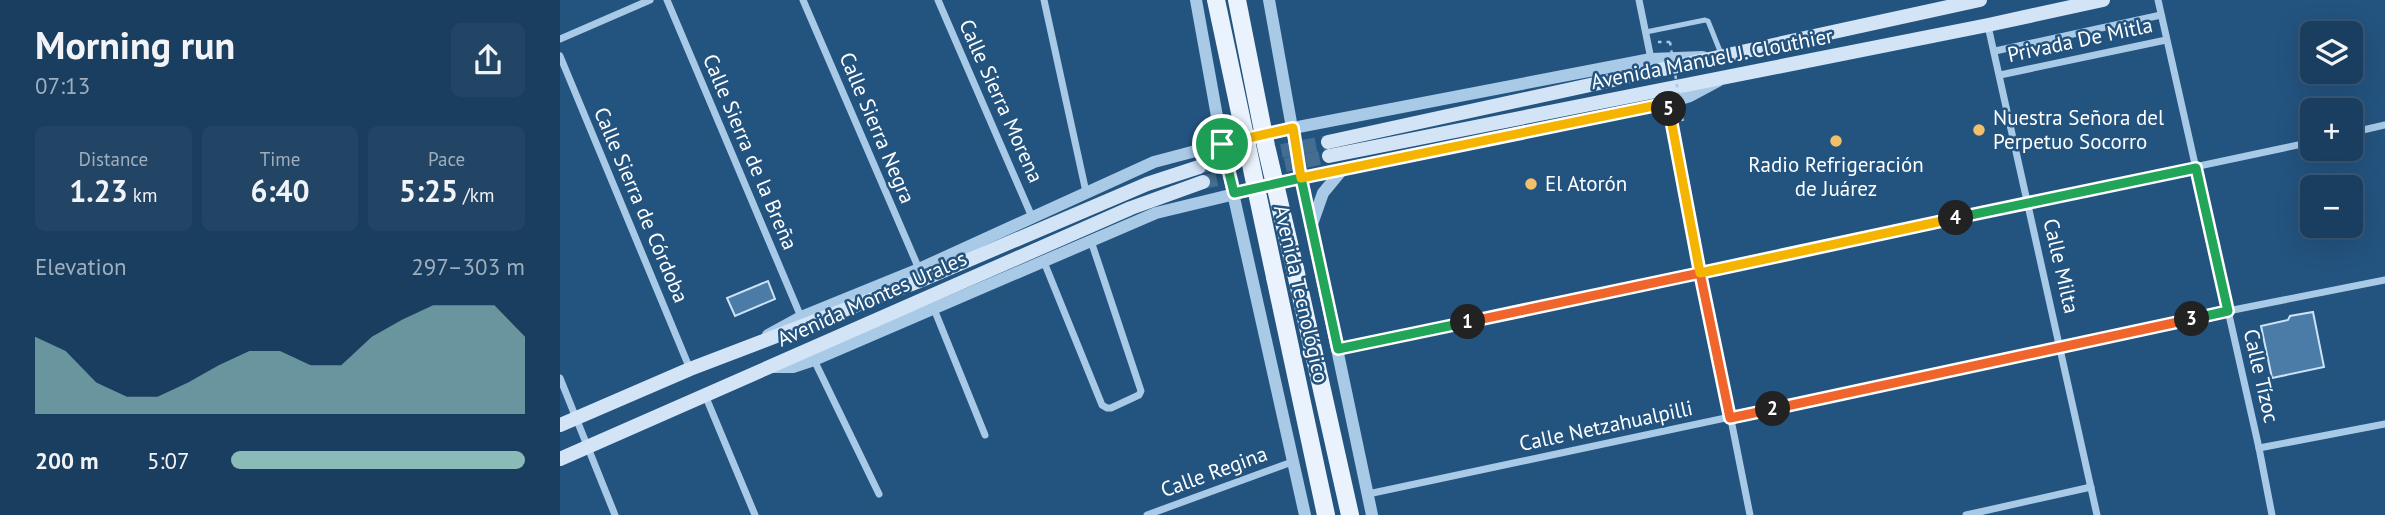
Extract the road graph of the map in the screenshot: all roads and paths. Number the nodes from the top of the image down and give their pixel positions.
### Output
1 (650, 0) edge
2 (667, 0) edge
3 (803, 0) edge
4 (937, 0) edge
5 (1044, 0) edge
6 (1196, 0) edge
7 (1216, 0) edge
8 (1237, 0) edge
9 (1269, 0) edge
10 (1639, 0) edge
11 (1980, 0) edge
12 (2103, 0) edge
13 (2158, 0) edge
14 (2161, 15) junction
15 (1988, 25) junction
16 (1646, 32) junction
17 (560, 39) edge
18 (2166, 40) junction
19 (1670, 42) dead end
20 (1995, 51) junction
21 (560, 56) edge
22 (1718, 57) junction
23 (1651, 59) junction
24 (2000, 75) junction
25 (1722, 78) junction
26 (1668, 103) junction
27 (1684, 123) dead end
28 (2385, 125) edge
29 (1293, 128) junction
30 (2363, 130) edge
31 (1222, 144) junction
32 (2300, 145) edge
33 (1199, 167) tunnel mouth
34 (2196, 168) junction
35 (1343, 170) junction
36 (1301, 178) junction
37 (1203, 182) tunnel mouth
38 (1086, 192) junction
39 (1234, 193) junction
40 (2029, 203) junction
41 (1032, 217) junction
42 (1312, 224) junction
43 (1091, 241) junction
44 (1044, 262) junction
45 (919, 269) junction
46 (1700, 273) junction
47 (2385, 280) edge
48 (934, 309) junction
49 (2228, 311) junction
50 (801, 317) junction
51 (757, 344) junction
52 (2061, 347) junction
53 (1338, 349) junction
54 (814, 360) junction
55 (769, 367) junction
56 (690, 369) junction
57 (560, 378) edge
58 (705, 395) junction
59 (576, 418) junction
60 (1730, 418) junction
61 (2385, 424) edge
62 (560, 425) edge
63 (985, 435) dead end
64 (589, 447) junction
65 (2259, 448) junction
66 (560, 459) edge
67 (1292, 462) junction
68 (2091, 487) junction
69 (879, 494) dead end
70 (1368, 494) junction
71 (615, 515) edge
72 (755, 515) edge
73 (1147, 515) edge
74 (1305, 515) edge
75 (1326, 515) edge
76 (1350, 515) edge
77 (1372, 515) edge
78 (1751, 515) edge
79 (1966, 515) edge
80 (2097, 515) edge
81 (2272, 515) edge

1 - 17 street
2 - 50 street, Calle Sierra de la Breña
3 - 45 street, Calle Sierra Negra
4 - 41 street, Calle Sierra Morena
5 - 38 street
6 - 31 street, Avenida Tecnológico
7 - 75 main road, Avenida Tecnológico, bridge
8 - 76 main road, Avenida Tecnológico, bridge
9 - 29 street, Avenida Tecnológico
10 - 16 street
11 - 22 main road, Avenida Manuel J. Clouthier
12 - 15 main road, Avenida Manuel J. Clouthier
13 - 14 street, Calle Tízoc
14 - 18 street, Calle Tízoc
14 - 20 street, Privada De Mitla
15 - 20 street, Calle Milta
15 - 25 main road, Avenida Manuel J. Clouthier
16 - 22 lane
16 - 23 street
18 - 24 street, Privada De Mitla
18 - 34 street, Calle Tízoc
19 - 27 path, bridge
20 - 24 street, Calle Milta
21 - 56 street, Calle Sierra de Córdoba
22 - 23 street
22 - 25 main road, Avenida Manuel J. Clouthier
23 - 29 street
24 - 40 street, Calle Milta
25 - 26 street
26 - 35 street
26 - 46 street
28 - 30 street
29 - 31 street
29 - 36 street, Avenida Tecnológico
31 - 38 street
31 - 39 street, Avenida Tecnológico
32 - 34 street
33 - 51 main road, Avenida Montes Urales
34 - 40 street
34 - 49 street, Calle Tízoc
35 - 36 street
35 - 42 street
36 - 39 street
36 - 42 street, Avenida Tecnológico
37 - 55 main road, Avenida Montes Urales
38 - 41 street
39 - 43 street
39 - 67 street, Avenida Tecnológico
40 - 46 street
40 - 52 street, Calle Milta
41 - 45 street
42 - 53 street, Avenida Tecnológico
43 - 44 street
43 - 44 street
44 - 48 street
45 - 50 street
46 - 53 street
46 - 60 street
47 - 49 street, Calle Netzahualpilli
48 - 54 street
48 - 63 street
49 - 52 street, Calle Netzahualpilli
49 - 65 street, Calle Tízoc
50 - 51 street
51 - 56 main road, Avenida Montes Urales
52 - 60 street, Calle Netzahualpilli
52 - 68 street, Calle Milta
53 - 70 street, Avenida Tecnológico
54 - 55 street
54 - 69 street
55 - 58 main road, Avenida Montes Urales
56 - 59 main road, Avenida Montes Urales
57 - 59 street
58 - 64 main road, Avenida Montes Urales
58 - 72 street
59 - 62 main road, Avenida Montes Urales
59 - 64 street
60 - 70 street, Calle Netzahualpilli
60 - 78 street
61 - 65 street
64 - 66 main road, Avenida Montes Urales
64 - 71 street
65 - 81 street, Calle Tízoc
67 - 73 street, Calle Regina
67 - 74 street, Avenida Tecnológico
68 - 79 street
68 - 80 street, Calle Milta
70 - 77 street, Avenida Tecnológico

